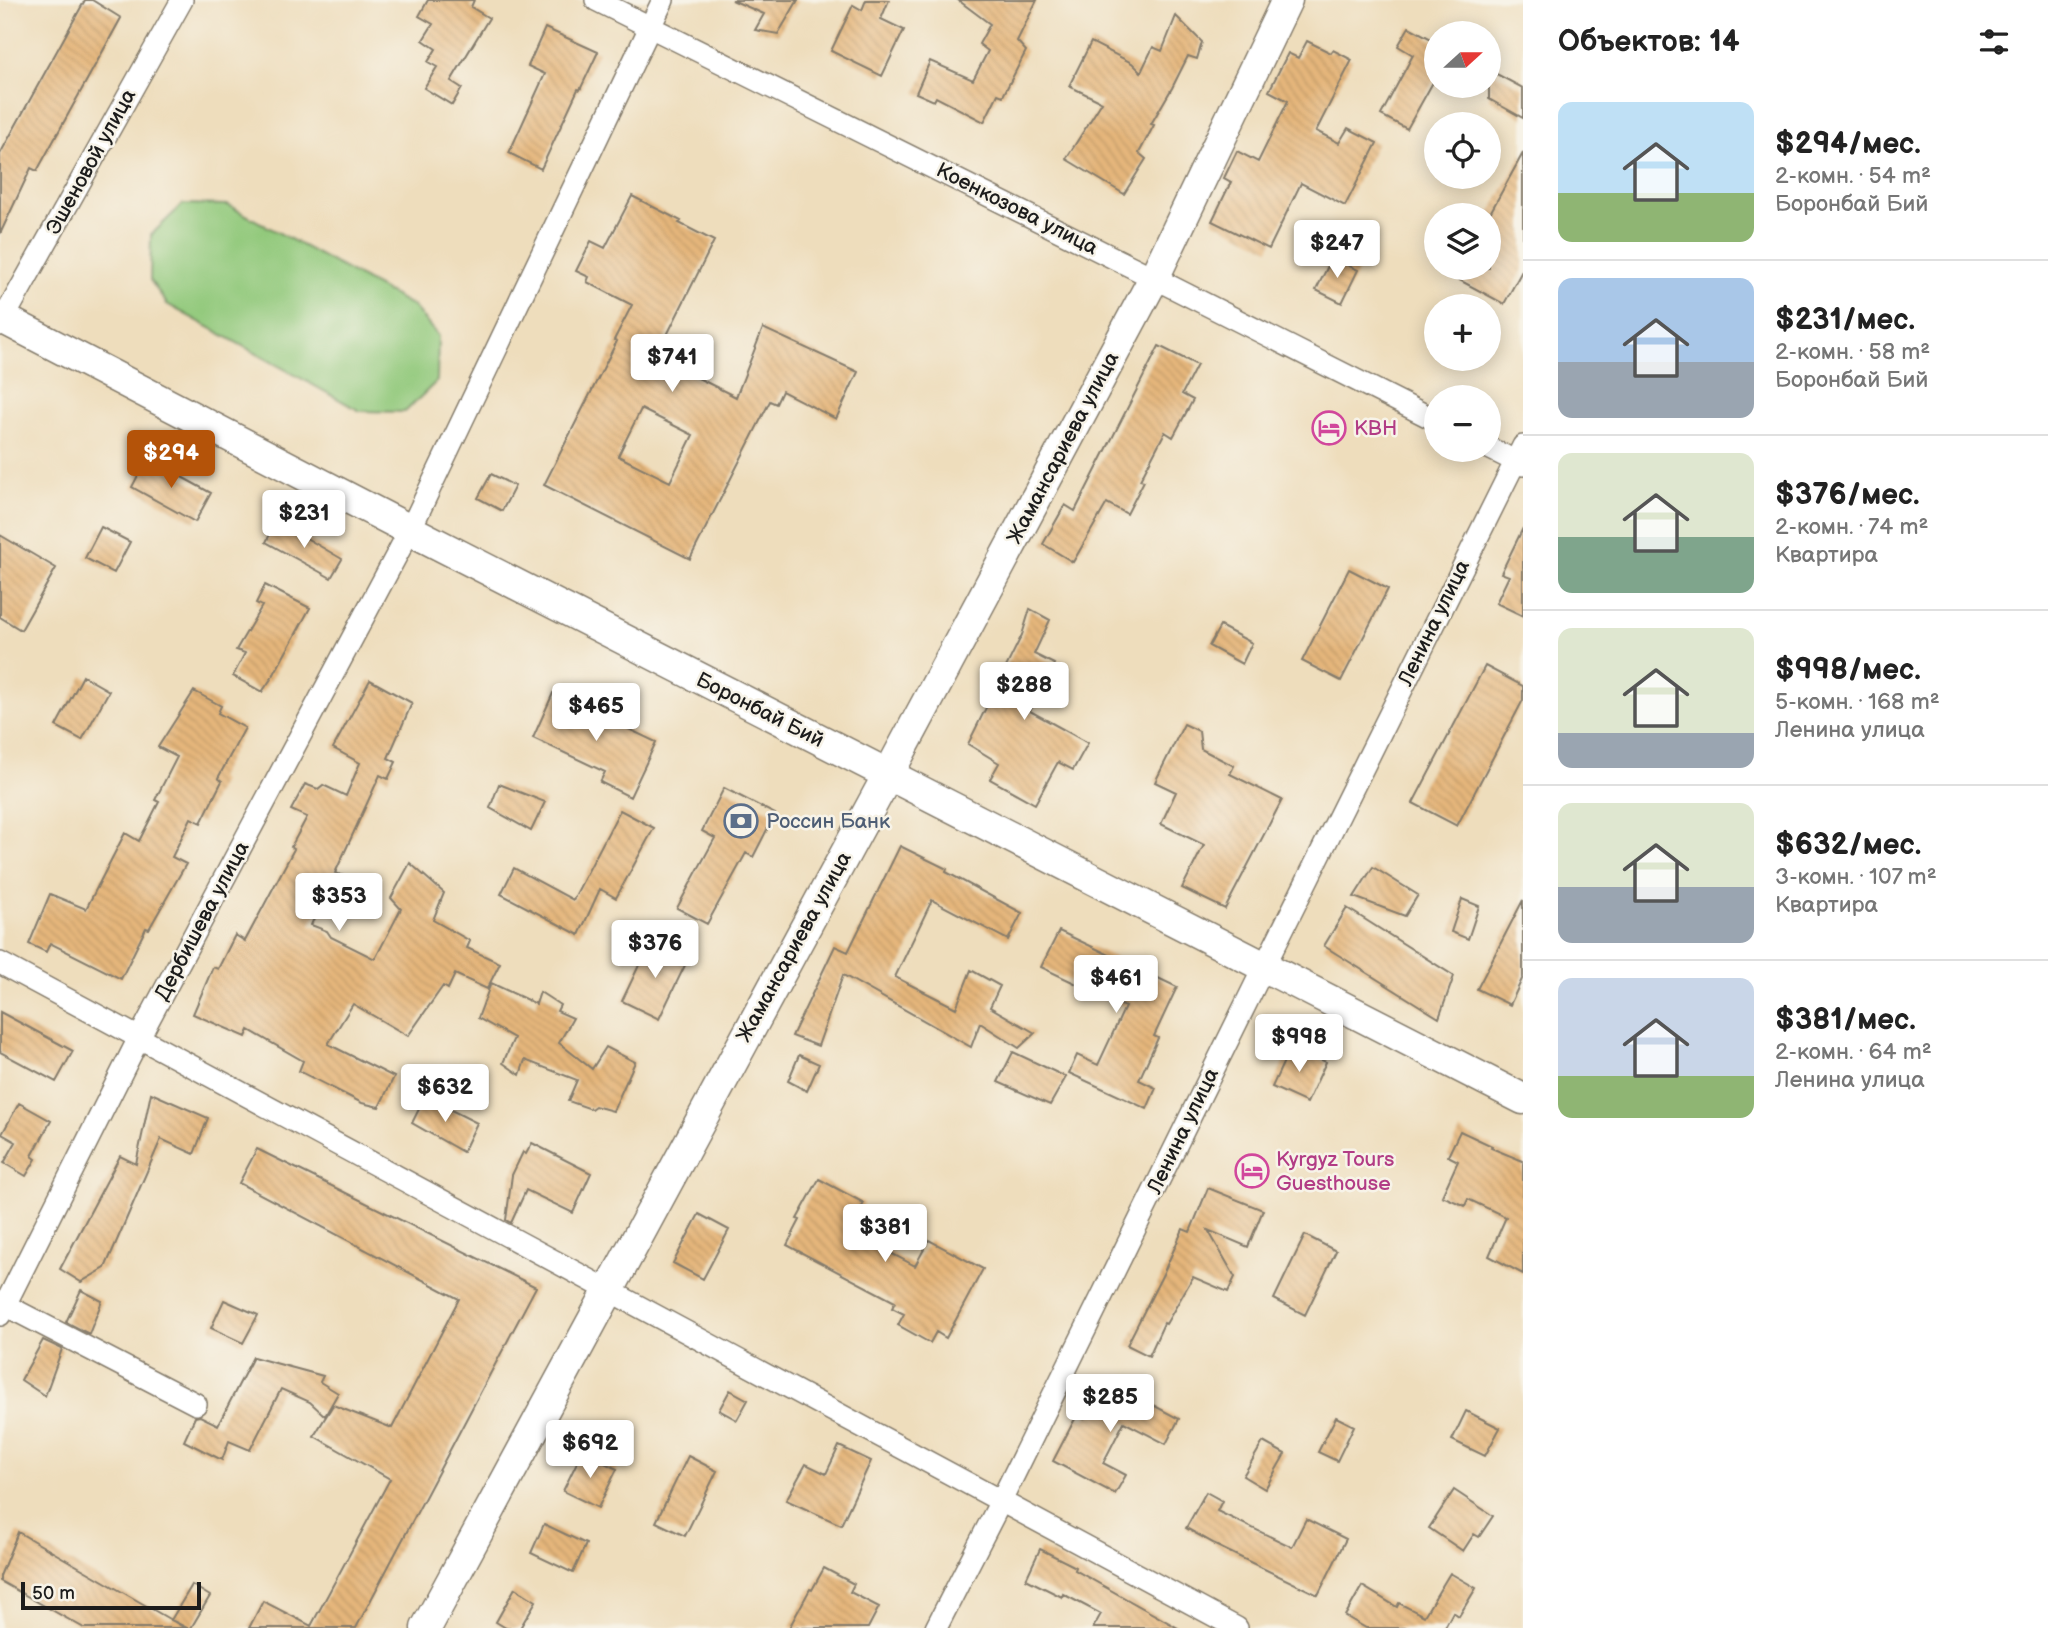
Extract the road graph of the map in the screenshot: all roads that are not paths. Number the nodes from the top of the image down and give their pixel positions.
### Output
1 (182, 0) edge
2 (596, 0) edge
3 (663, 0) edge
4 (1287, 0) edge
5 (649, 25) junction
6 (1154, 278) junction
7 (1, 320) edge
8 (1424, 414) edge
9 (1501, 451) edge
10 (1520, 457) edge
11 (410, 530) junction
12 (888, 775) junction
13 (0, 963) edge
14 (1264, 967) junction
15 (139, 1038) junction
16 (1523, 1099) edge
17 (608, 1290) junction
18 (2, 1310) edge
19 (196, 1404) dead end
20 (1001, 1501) junction
21 (426, 1628) edge
22 (936, 1628) edge
23 (1237, 1628) edge

1 - 7 street, Эшеновой улица
2 - 5 street, Коенкозова улица
3 - 5 street
4 - 6 main road, Жамансариева улица
5 - 6 street, Коенкозова улица
5 - 11 street, Дербишева улица
6 - 8 street, Коенкозова улица
6 - 12 main road, Жамансариева улица
7 - 11 main road, Боронбай Бий
9 - 10 street
10 - 14 street, Ленина улица
11 - 12 main road, Боронбай Бий
11 - 15 street, Дербишева улица
12 - 14 main road, Боронбай Бий
12 - 17 main road, Жамансариева улица
13 - 15 street
14 - 16 main road, Боронбай Бий
14 - 20 street, Ленина улица
15 - 17 street
15 - 18 street, Дербишева улица
17 - 20 street
17 - 21 main road, Жамансариева улица
18 - 19 street
20 - 22 street, Ленина улица
20 - 23 street

